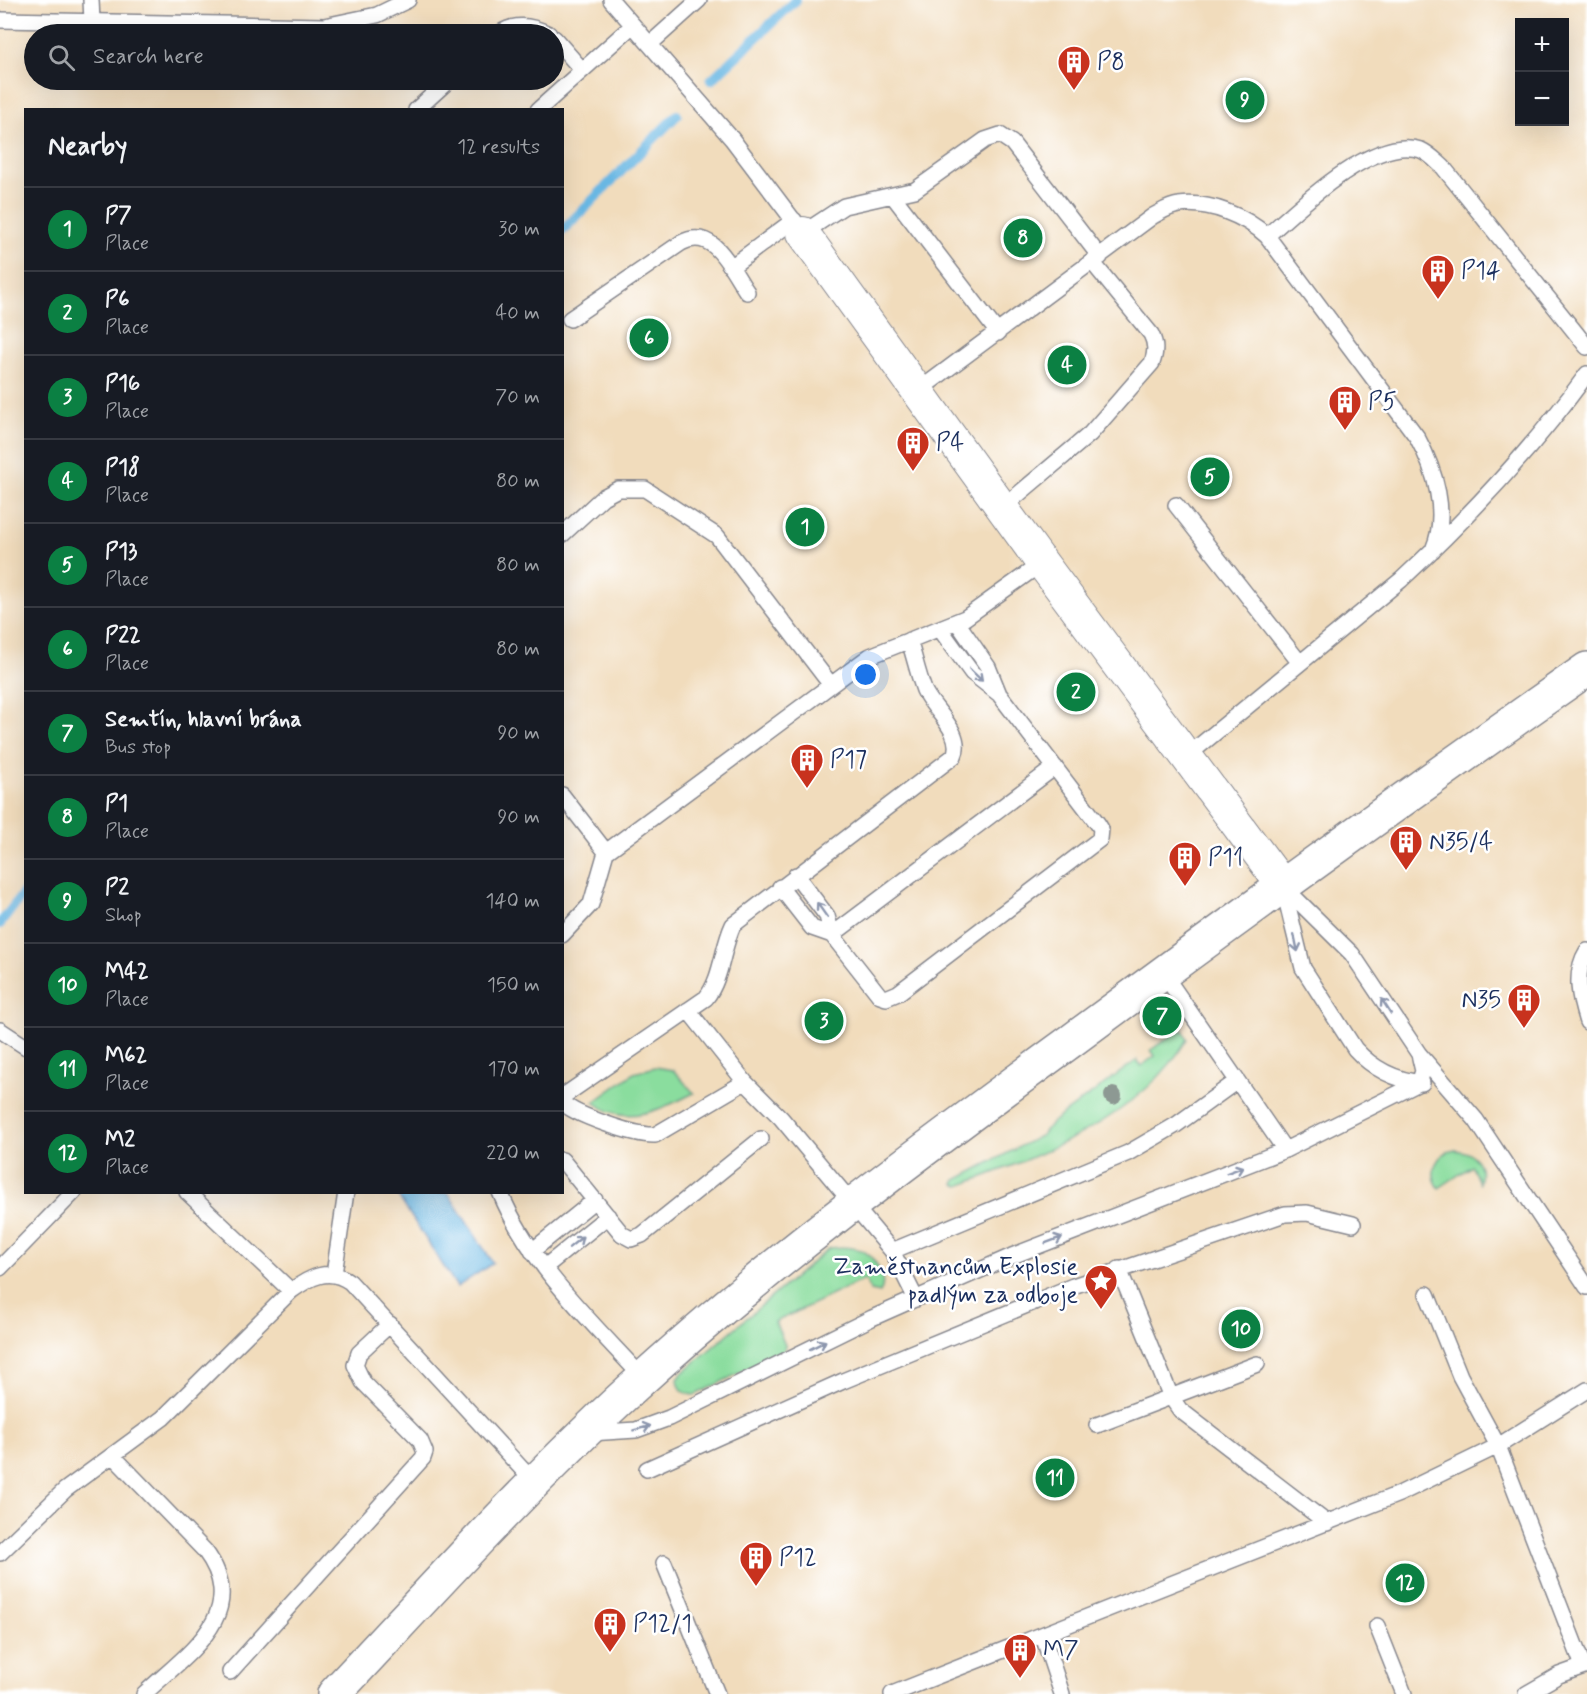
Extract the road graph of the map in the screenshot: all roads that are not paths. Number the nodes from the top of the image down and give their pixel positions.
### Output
1 (91, 0) edge
2 (408, 0) edge
3 (611, 0) edge
4 (699, 0) edge
5 (0, 20) edge
6 (92, 21) junction
7 (231, 24) edge
8 (334, 24) edge
9 (633, 25) junction
10 (651, 44) junction
11 (564, 49) edge
12 (582, 70) junction
13 (564, 86) edge
14 (439, 90) edge
15 (560, 90) edge
16 (418, 108) edge
17 (540, 108) edge
18 (893, 196) junction
19 (798, 226) junction
20 (1267, 236) junction
21 (1096, 260) junction
22 (731, 267) junction
23 (747, 292) dead end
24 (570, 319) dead end
25 (998, 333) junction
26 (1587, 347) edge
27 (1587, 374) edge
28 (918, 391) junction
29 (1176, 505) dead end
30 (1002, 508) junction
31 (564, 533) edge
32 (1433, 550) junction
33 (1042, 563) junction
34 (957, 622) junction
35 (940, 629) junction
36 (909, 640) junction
37 (1299, 663) junction
38 (1587, 669) edge
39 (831, 685) junction
40 (999, 694) junction
41 (1187, 756) junction
42 (1055, 767) junction
43 (564, 798) edge
44 (606, 852) junction
45 (796, 875) junction
46 (1283, 886) junction
47 (780, 887) junction
48 (564, 933) edge
49 (832, 935) junction
50 (1587, 951) edge
51 (1163, 973) junction
52 (688, 1010) junction
53 (1587, 1022) edge
54 (0, 1030) edge
55 (24, 1046) edge
56 (1419, 1054) junction
57 (745, 1082) junction
58 (1237, 1082) junction
59 (1443, 1082) junction
60 (1419, 1083) junction
61 (564, 1095) edge
62 (564, 1103) edge
63 (761, 1139) dead end
64 (1285, 1150) junction
65 (564, 1162) edge
66 (72, 1194) edge
67 (189, 1194) edge
68 (346, 1194) edge
69 (501, 1194) edge
70 (595, 1200) junction
71 (851, 1204) junction
72 (608, 1216) junction
73 (1353, 1224) dead end
74 (532, 1251) junction
75 (892, 1251) junction
76 (545, 1267) junction
77 (0, 1268) edge
78 (1119, 1269) junction
79 (334, 1274) junction
80 (1587, 1287) edge
81 (291, 1291) junction
82 (1426, 1294) dead end
83 (916, 1299) junction
84 (390, 1324) junction
85 (1257, 1364) dead end
86 (643, 1378) junction
87 (1587, 1390) edge
88 (1171, 1397) junction
89 (1098, 1425) dead end
90 (584, 1433) junction
91 (1498, 1446) junction
92 (113, 1456) junction
93 (647, 1468) dead end
94 (533, 1481) junction
95 (1327, 1523) junction
96 (0, 1553) edge
97 (664, 1563) dead end
98 (1377, 1626) dead end
99 (1042, 1636) junction
100 (1585, 1665) edge
101 (230, 1672) dead end
102 (1548, 1688) edge
103 (144, 1694) edge
104 (334, 1694) edge
105 (717, 1694) edge
106 (892, 1694) edge
107 (1062, 1694) edge
108 (1404, 1694) edge
109 (1526, 1694) edge

1 - 6 lane
2 - 8 lane
3 - 9 lane
4 - 10 lane
5 - 6 lane
6 - 7 lane
9 - 10 lane
9 - 12 lane
10 - 19 lane
11 - 12 lane
12 - 13 lane
14 - 16 lane
15 - 17 lane
18 - 19 lane
18 - 21 lane
18 - 25 lane
19 - 22 lane
19 - 28 street
20 - 21 lane
20 - 26 lane
20 - 32 lane
21 - 25 lane
21 - 30 lane
22 - 23 lane
22 - 24 lane
25 - 28 lane
27 - 32 lane
28 - 30 street
29 - 37 lane
30 - 33 street
31 - 39 lane
32 - 37 lane
33 - 34 lane
33 - 41 street
34 - 35 lane
34 - 40 lane
35 - 36 lane
35 -> 40 lane
36 - 39 lane
36 - 45 lane
37 - 41 lane
38 - 46 main road
39 - 44 lane
40 - 42 lane
41 - 46 street
42 - 49 lane
42 - 49 lane
43 - 44 lane
44 - 48 lane
45 - 47 lane
49 -> 45 lane
46 - 51 main road
56 -> 46 lane
46 -> 60 lane
47 - 49 lane
47 - 52 lane
50 - 53 lane
51 - 58 lane
51 - 71 main road
52 - 57 lane
52 - 61 lane
54 - 55 lane
56 - 59 lane
56 - 60 lane
57 - 62 lane
57 - 71 lane
58 - 64 lane
58 - 75 lane
59 - 60 lane
59 - 80 lane
60 - 64 lane
63 - 72 lane
83 -> 64 lane
65 - 70 lane
66 - 77 lane
67 - 81 lane
68 - 79 lane
69 - 74 lane
70 - 72 lane
70 - 74 lane
71 - 75 lane
71 - 86 main road
76 -> 72 lane
73 - 78 lane
74 - 76 lane
75 - 83 lane
76 - 86 lane
78 - 88 lane
78 - 93 lane
79 - 81 lane
79 - 84 lane
81 - 92 lane
82 - 91 lane
90 -> 83 lane
84 - 94 lane
84 - 101 lane
85 - 88 lane
86 - 90 main road
87 - 91 lane
88 - 89 lane
88 - 95 lane
90 - 94 main road
91 - 95 lane
91 - 100 lane
92 - 96 lane
92 - 103 lane
94 - 104 main road
95 - 99 lane
97 - 105 lane
98 - 108 lane
99 - 106 lane
99 - 107 lane
100 - 102 lane
102 - 109 lane

